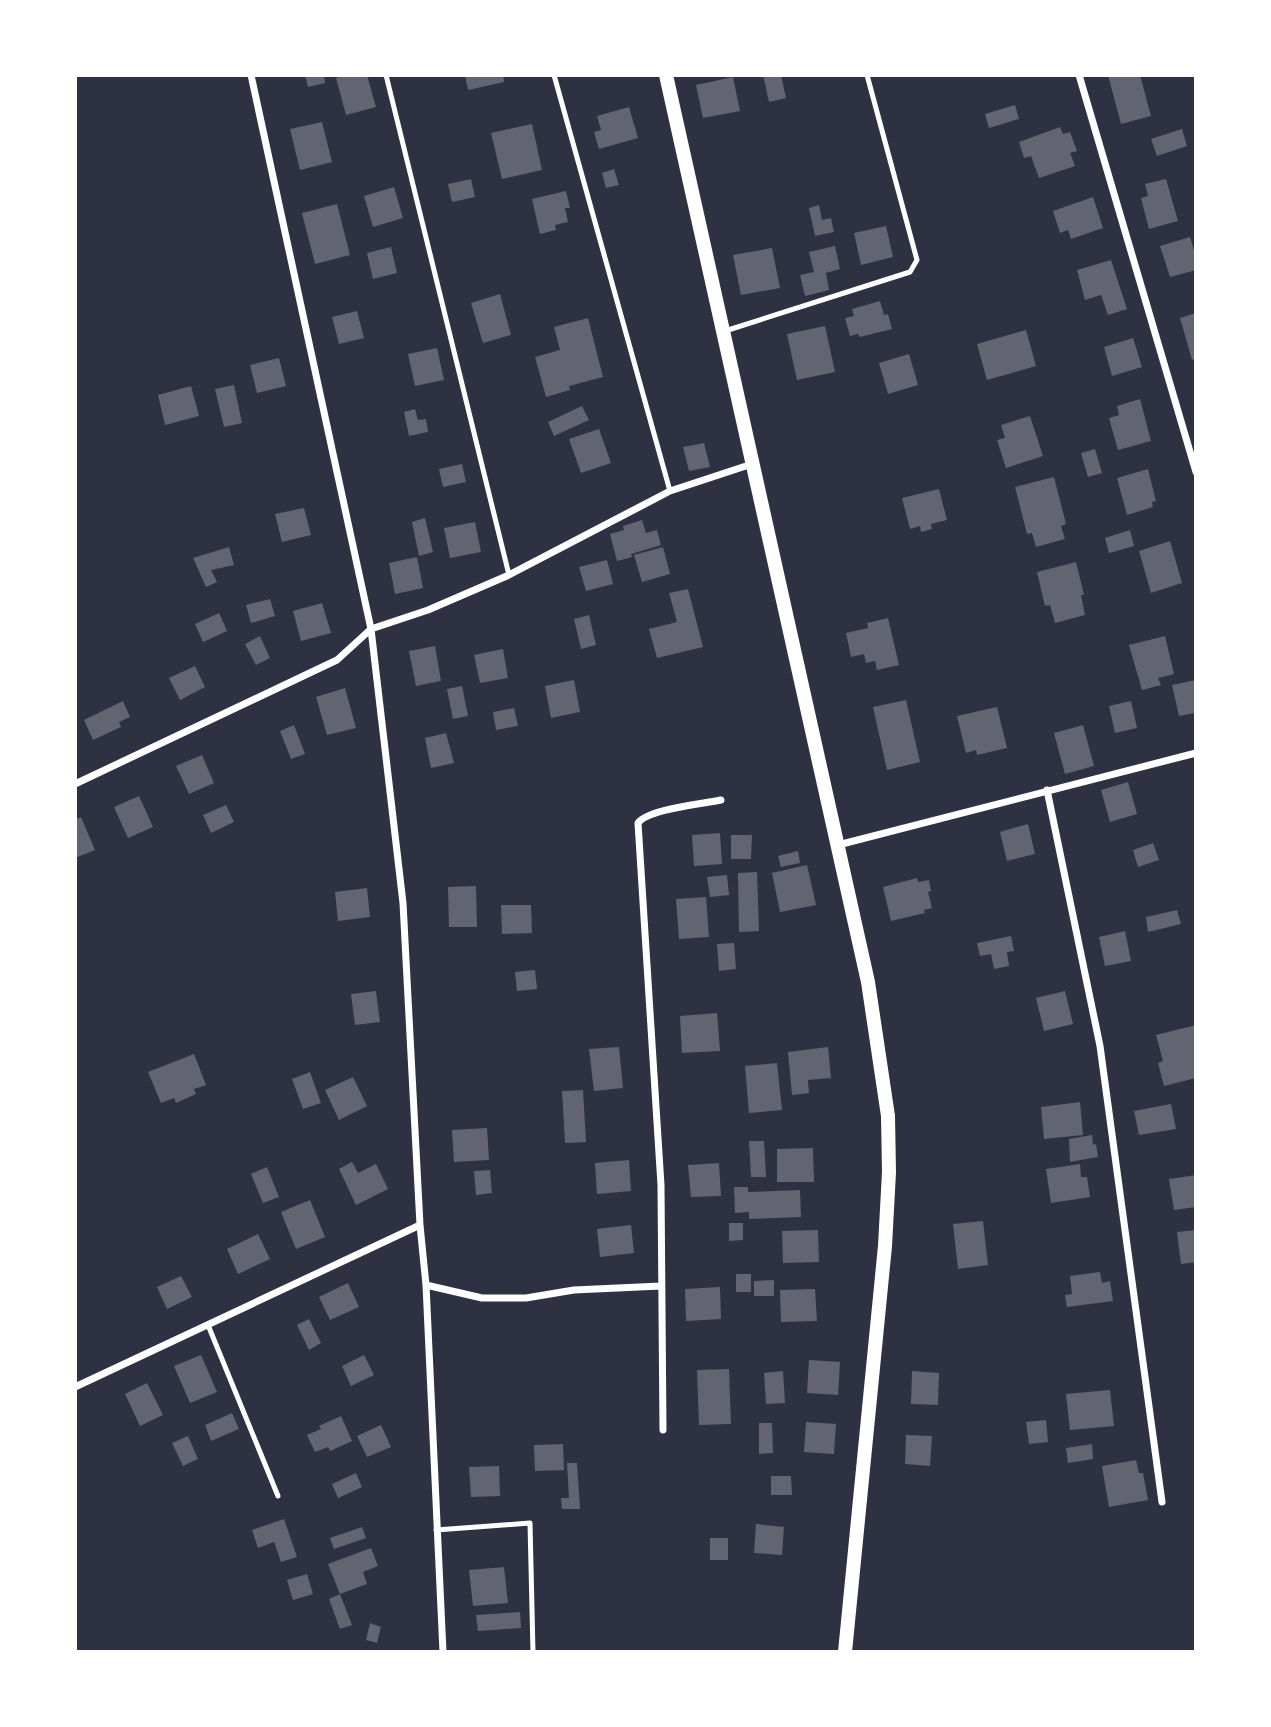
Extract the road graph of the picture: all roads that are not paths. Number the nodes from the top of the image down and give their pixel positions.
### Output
1 (251, 75) edge
2 (386, 75) edge
3 (554, 75) edge
4 (666, 75) edge
5 (867, 75) edge
6 (1079, 75) edge
7 (722, 332) junction
8 (752, 464) junction
9 (1196, 472) edge
10 (670, 491) junction
11 (509, 575) junction
12 (370, 629) junction
13 (1196, 752) edge
14 (75, 784) edge
15 (1047, 790) junction
16 (721, 800) dead end
17 (838, 845) junction
18 (420, 1225) junction
19 (426, 1285) junction
20 (661, 1286) junction
21 (208, 1325) junction
22 (75, 1387) edge
23 (663, 1430) dead end
24 (278, 1496) dead end
25 (1163, 1502) dead end
26 (436, 1530) junction
27 (443, 1652) edge
28 (533, 1652) edge
29 (845, 1652) edge

1 - 12 street
2 - 11 lane
3 - 10 lane
4 - 7 main road
5 - 7 lane
6 - 9 street
7 - 8 main road
8 - 10 street
8 - 17 main road
10 - 11 street
11 - 12 street
12 - 14 street
12 - 18 street
13 - 15 street
15 - 17 street
15 - 25 street
16 - 20 street
17 - 29 main road
18 - 19 street
18 - 21 street
19 - 20 street
19 - 26 street
20 - 23 street
21 - 22 street
21 - 24 lane
26 - 27 street
26 - 28 lane

